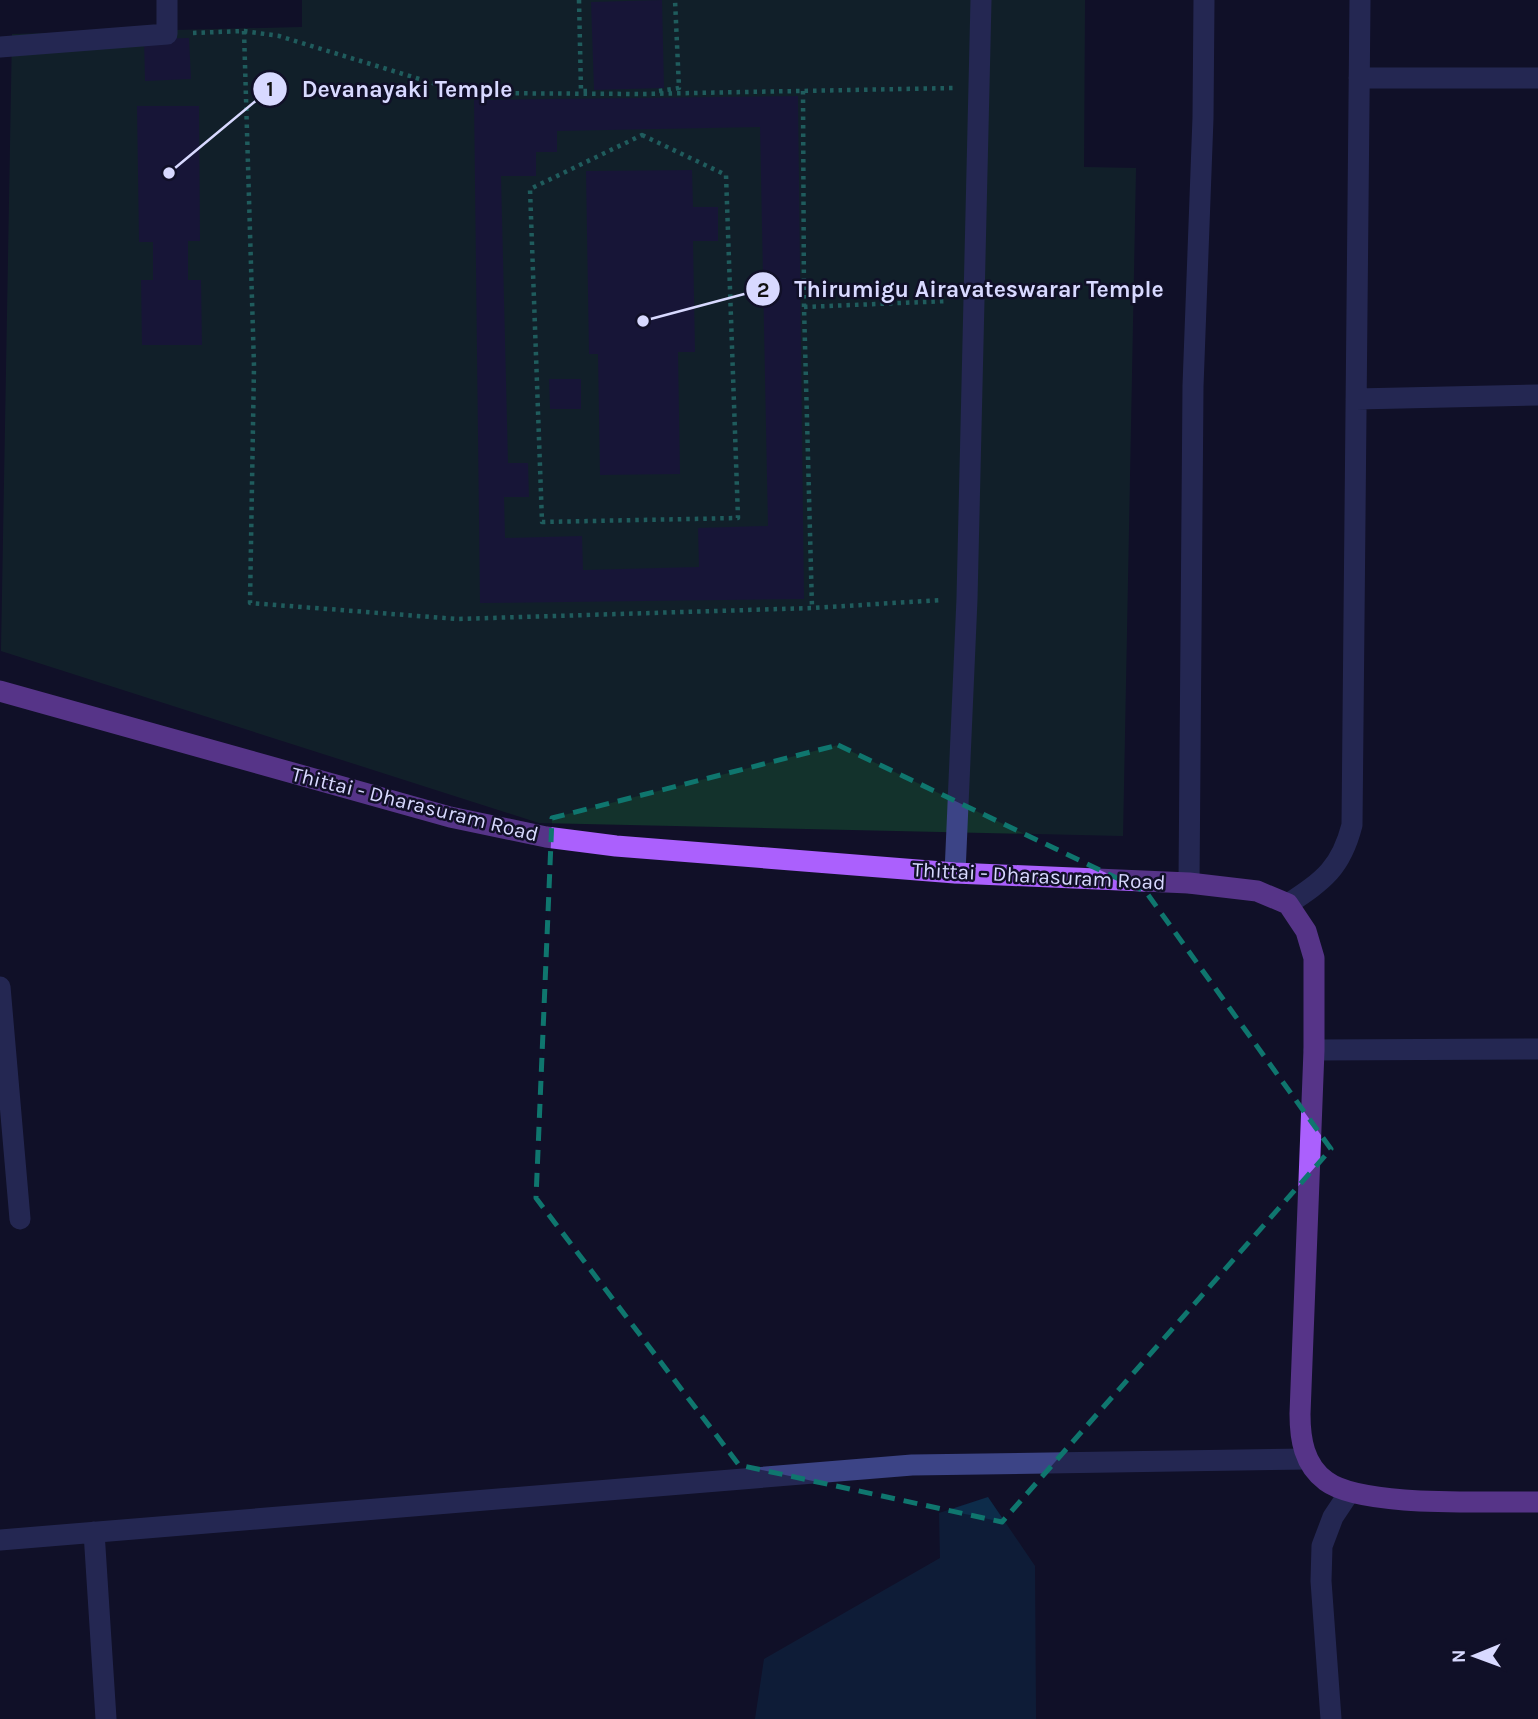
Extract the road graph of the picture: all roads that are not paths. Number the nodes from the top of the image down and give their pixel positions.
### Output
1 (166, 0) edge
2 (981, 0) edge
3 (1204, 0) edge
4 (1360, 0) edge
5 (0, 47) edge
6 (1359, 78) junction
7 (1538, 78) edge
8 (1538, 395) edge
9 (1356, 399) junction
10 (0, 691) edge
11 (955, 873) junction
12 (1189, 883) junction
13 (1288, 904) junction
14 (0, 987) edge
15 (1538, 1049) edge
16 (1314, 1051) junction
17 (20, 1219) dead end
18 (1307, 1459) junction
19 (1349, 1493) junction
20 (1538, 1502) edge
21 (94, 1532) junction
22 (0, 1540) edge
23 (106, 1719) edge
24 (1331, 1719) edge

1 - 5 street
2 - 11 street
3 - 12 street
4 - 6 street
6 - 7 street
6 - 9 street
8 - 9 street
9 - 13 street
10 - 11 main road, Thittai - Dharasuram Road
11 - 12 main road, Thittai - Dharasuram Road
12 - 13 main road, Thittai - Dharasuram Road
13 - 16 main road
14 - 17 street
15 - 16 street
16 - 18 main road
18 - 19 main road
18 - 21 street
19 - 20 main road
19 - 24 street
21 - 22 street
21 - 23 street

